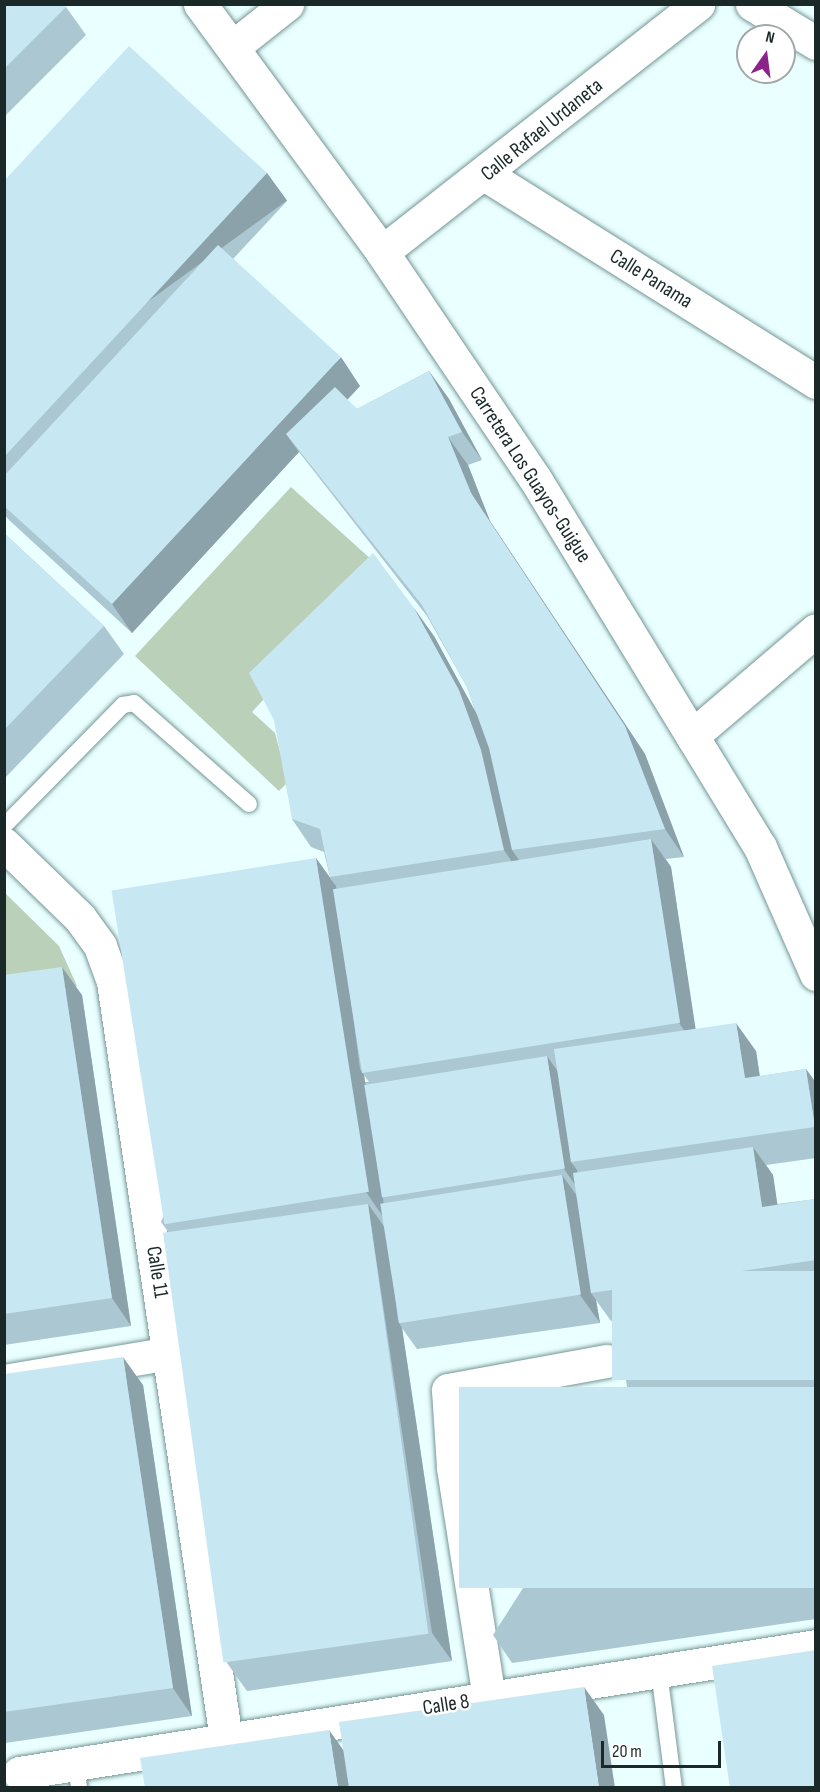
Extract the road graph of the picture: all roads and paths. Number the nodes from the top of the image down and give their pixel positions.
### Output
1 (200, 4) edge
2 (287, 4) edge
3 (698, 4) edge
4 (752, 4) edge
5 (816, 43) edge
6 (234, 46) junction
7 (486, 176) junction
8 (382, 252) junction
9 (816, 382) edge
10 (816, 630) edge
11 (692, 736) junction
12 (249, 804) dead end
13 (4, 826) edge
14 (4, 844) edge
15 (816, 974) edge
16 (169, 1353) junction
17 (606, 1361) dead end
18 (4, 1381) edge
19 (816, 1646) edge
20 (659, 1671) junction
21 (489, 1698) junction
22 (226, 1739) junction
23 (19, 1773) dead end
24 (78, 1775) edge
25 (674, 1788) edge

1 - 6 street, Carretera Los Guayos-Guigue
2 - 6 street
3 - 7 street, Calle Rafael Urdaneta
4 - 5 street
6 - 8 street, Carretera Los Guayos-Guigue
7 - 8 street, Calle Rafael Urdaneta
7 - 9 street, Calle Panama
8 - 11 street, Carretera Los Guayos-Guigue
10 - 11 street
11 - 15 street, Carretera Los Guayos-Guigue
12 - 13 lane
14 - 16 street, Calle 11
16 - 18 street
16 - 22 street, Calle 11
17 - 21 street
19 - 20 street, Calle 8
20 - 21 street, Calle 8
20 - 25 lane
21 - 22 street, Calle 8
22 - 24 street, Calle 8
23 - 24 street, Calle 8

